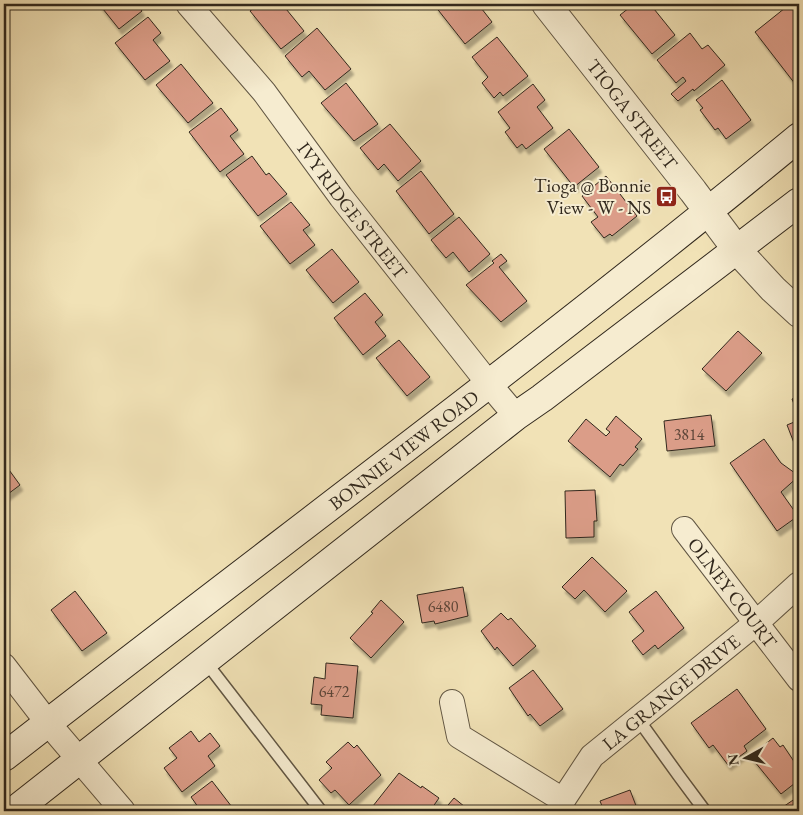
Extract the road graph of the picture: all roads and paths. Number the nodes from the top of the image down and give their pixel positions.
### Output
1 (188, 4) edge
2 (546, 4) edge
3 (799, 137) edge
4 (799, 202) edge
5 (708, 212) junction
6 (737, 250) junction
7 (799, 313) edge
8 (489, 384) junction
9 (516, 416) junction
10 (684, 530) dead end
11 (799, 584) edge
12 (756, 623) junction
13 (205, 661) junction
14 (4, 666) edge
15 (799, 679) edge
16 (452, 702) dead end
17 (638, 719) junction
18 (48, 723) junction
19 (4, 757) edge
20 (80, 760) junction
21 (561, 806) edge
22 (14, 811) edge
23 (123, 811) edge
24 (321, 811) edge
25 (705, 811) edge

1 - 8 street, IVY RIDGE STREET
2 - 5 main road, TIOGA STREET
3 - 5 main road, BONNIE VIEW ROAD
4 - 6 main road
5 - 6 main road, TIOGA STREET
5 - 8 main road, BONNIE VIEW ROAD
6 - 7 main road, TIOGA STREET
6 - 9 main road
8 - 9 street, IVY RIDGE STREET
8 - 18 main road, BONNIE VIEW ROAD
9 - 13 main road
10 - 12 street, OLNEY COURT
11 - 12 street, LA GRANGE DRIVE
12 - 15 street, OLNEY COURT
12 - 17 street, LA GRANGE DRIVE
13 - 20 main road
13 - 24 lane
14 - 18 street
16 - 21 street
17 - 21 street, LA GRANGE DRIVE
17 - 25 lane
18 - 19 main road, BONNIE VIEW ROAD
18 - 20 street
20 - 22 main road
20 - 23 street

